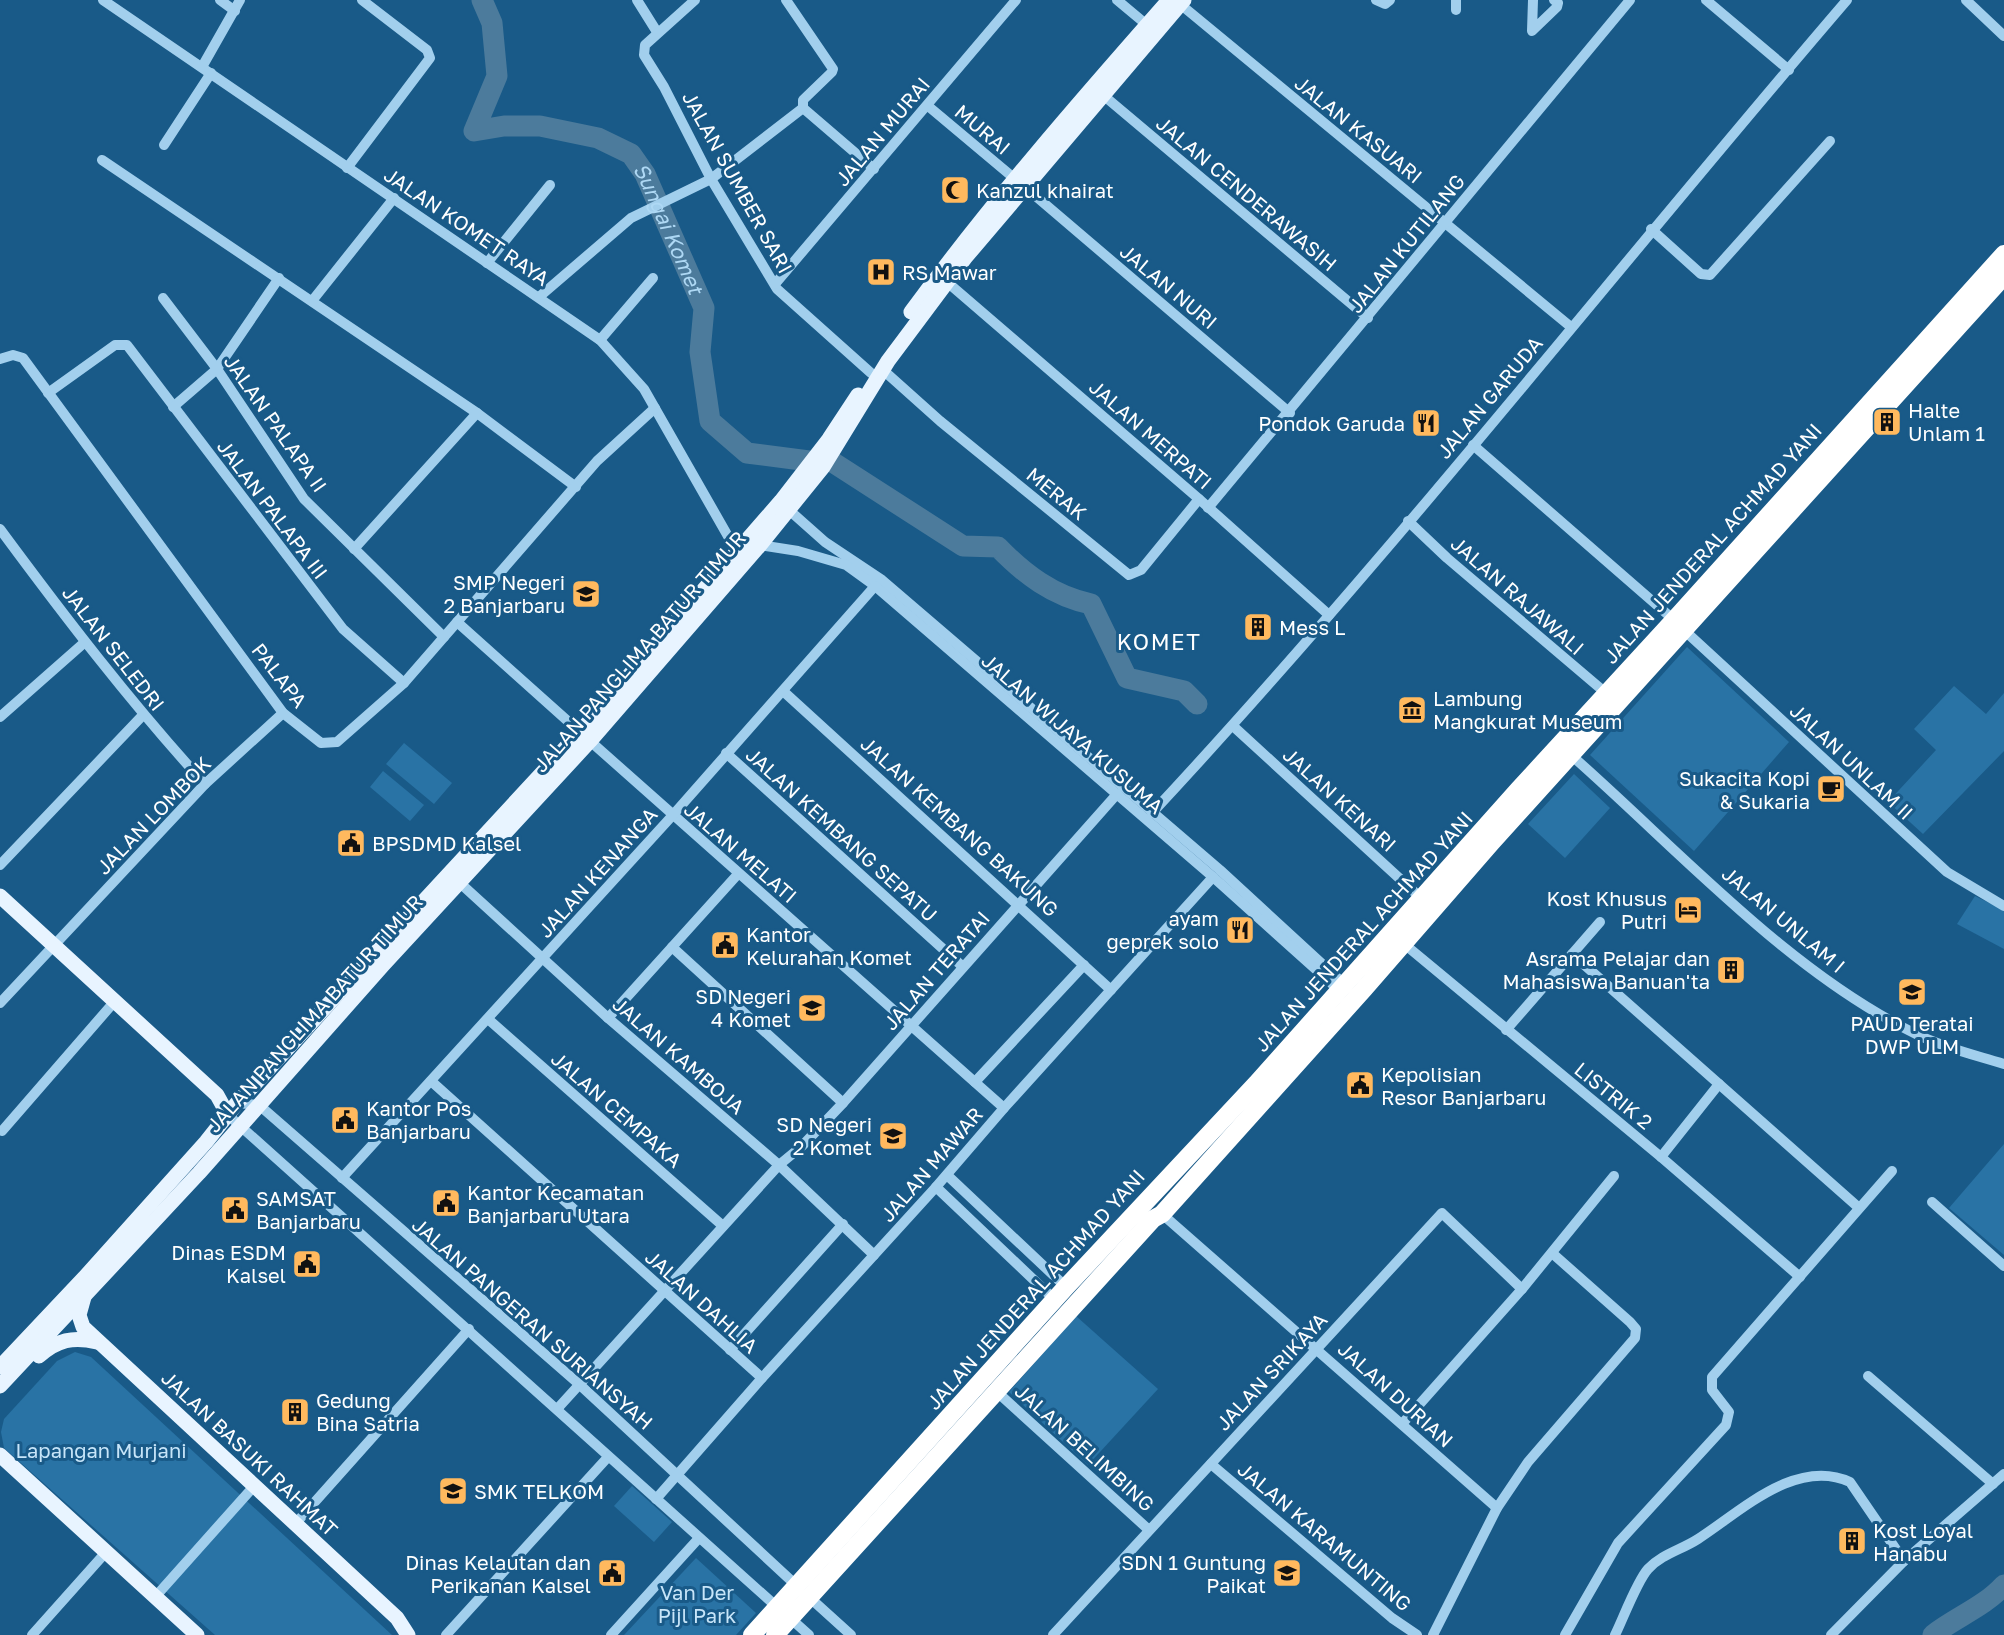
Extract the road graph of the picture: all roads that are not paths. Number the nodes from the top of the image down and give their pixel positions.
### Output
1 (103, 0) edge
2 (220, 0) edge
3 (240, 0) edge
4 (362, 0) edge
5 (637, 0) edge
6 (694, 0) edge
7 (786, 0) edge
8 (1016, 0) edge
9 (1117, 0) edge
10 (1376, 0) edge
11 (1390, 0) edge
12 (1533, 0) edge
13 (1554, 0) edge
14 (1630, 0) edge
15 (1706, 0) edge
16 (1966, 0) edge
17 (1178, 1) edge
18 (1843, 2) edge
19 (235, 11) junction
20 (1147, 26) junction
21 (657, 32) junction
22 (2004, 36) edge
23 (207, 70) junction
24 (1789, 70) junction
25 (1102, 95) junction
26 (928, 106) junction
27 (803, 108) junction
28 (1073, 121) junction
29 (1830, 141) dead end
30 (164, 145) dead end
31 (102, 160) dead end
32 (346, 168) junction
33 (874, 169) junction
34 (711, 179) junction
35 (1020, 183) junction
36 (550, 185) dead end
37 (394, 198) junction
38 (1447, 223) junction
39 (1651, 230) junction
40 (2004, 254) edge
41 (487, 263) junction
42 (2004, 276) edge
43 (279, 278) junction
44 (653, 278) dead end
45 (947, 282) junction
46 (775, 284) junction
47 (539, 297) junction
48 (163, 298) dead end
49 (312, 301) junction
50 (1368, 318) junction
51 (1570, 327) junction
52 (600, 340) junction
53 (0, 359) edge
54 (217, 369) junction
55 (877, 372) junction
56 (48, 393) junction
57 (173, 407) junction
58 (655, 408) junction
59 (1290, 412) junction
60 (477, 413) junction
61 (1473, 445) junction
62 (576, 486) junction
63 (1199, 499) junction
64 (1208, 508) junction
65 (789, 510) junction
66 (1408, 521) junction
67 (0, 528) edge
68 (760, 545) junction
69 (354, 549) junction
70 (737, 552) junction
71 (875, 586) junction
72 (1329, 615) junction
73 (457, 622) junction
74 (1680, 626) junction
75 (444, 637) junction
76 (84, 642) junction
77 (404, 683) junction
78 (783, 691) junction
79 (1007, 694) junction
80 (1607, 694) junction
81 (283, 713) junction
82 (143, 715) junction
83 (0, 717) edge
84 (1233, 726) junction
85 (585, 736) junction
86 (726, 753) junction
87 (1571, 755) junction
88 (1537, 781) junction
89 (205, 784) junction
90 (1116, 794) junction
91 (1152, 813) junction
92 (672, 816) junction
93 (1486, 838) junction
94 (482, 849) junction
95 (0, 865) edge
96 (738, 873) junction
97 (1213, 877) junction
98 (460, 883) junction
99 (0, 896) edge
100 (1422, 898) junction
101 (1018, 903) junction
102 (2004, 906) edge
103 (1600, 922) dead end
104 (1280, 930) junction
105 (1403, 943) junction
106 (53, 945) junction
107 (672, 946) junction
108 (1572, 954) junction
109 (543, 958) junction
110 (378, 960) junction
111 (1084, 964) junction
112 (962, 966) junction
113 (1342, 988) junction
114 (1111, 990) junction
115 (345, 997) junction
116 (115, 1001) junction
117 (0, 1003) edge
118 (608, 1018) junction
119 (488, 1019) junction
120 (912, 1024) junction
121 (1506, 1030) junction
122 (2004, 1064) edge
123 (431, 1081) junction
124 (975, 1082) junction
125 (1719, 1084) junction
126 (1262, 1090) junction
127 (843, 1103) junction
128 (259, 1105) junction
129 (229, 1106) junction
130 (1004, 1108) junction
131 (240, 1125) junction
132 (2, 1131) dead end
133 (1661, 1156) junction
134 (187, 1162) junction
135 (779, 1164) junction
136 (1892, 1171) dead end
137 (199, 1173) junction
138 (947, 1175) junction
139 (1614, 1176) dead end
140 (342, 1178) junction
141 (936, 1187) junction
142 (1932, 1202) dead end
143 (1858, 1207) junction
144 (1152, 1213) junction
145 (843, 1224) junction
146 (723, 1226) junction
147 (1552, 1252) junction
148 (874, 1255) junction
149 (2004, 1266) edge
150 (1800, 1277) junction
151 (1522, 1289) junction
152 (664, 1291) junction
153 (1061, 1293) junction
154 (84, 1297) junction
155 (470, 1329) junction
156 (97, 1342) junction
157 (1317, 1348) junction
158 (730, 1350) junction
159 (0, 1367) edge
160 (1868, 1376) dead end
161 (762, 1378) junction
162 (580, 1385) junction
163 (0, 1386) edge
164 (996, 1391) junction
165 (0, 1398) edge
166 (558, 1408) junction
167 (1402, 1424) junction
168 (0, 1455) edge
169 (608, 1457) junction
170 (1211, 1464) junction
171 (2004, 1474) edge
172 (677, 1475) junction
173 (1993, 1484) junction
174 (255, 1485) junction
175 (656, 1499) junction
176 (1497, 1508) junction
177 (296, 1523) junction
178 (1149, 1530) junction
179 (699, 1538) junction
180 (107, 1551) junction
181 (1904, 1561) junction
182 (803, 1592) junction
183 (156, 1596) junction
184 (784, 1613) junction
185 (188, 1632) edge
186 (32, 1635) edge
187 (408, 1635) edge
188 (446, 1635) edge
189 (611, 1635) edge
190 (752, 1635) edge
191 (775, 1635) edge
192 (809, 1635) edge
193 (851, 1635) edge
194 (1053, 1635) edge
195 (1417, 1635) edge
196 (1432, 1635) edge
197 (1565, 1635) edge
198 (1615, 1635) edge
199 (1831, 1635) edge

1 - 23 street, JALAN KOMET RAYA
2 - 19 street
3 - 19 street
4 - 32 street
5 - 21 street
6 - 21 street
7 - 27 street
8 - 26 street, JALAN MURAI
9 - 20 street
10 - 11 street
12 - 13 street
14 - 38 street, JALAN KUTILANG
15 - 24 street
16 - 22 street
17 - 20 main road, JALAN PANGLIMA BATUR TIMUR
17 - 25 main road, JALAN PANGLIMA BATUR TIMUR
17 - 38 street, JALAN KASUARI
18 - 24 street, JALAN GARUDA
19 - 23 street
20 - 28 main road, JALAN PANGLIMA BATUR TIMUR
21 - 34 street, JALAN SUMBER SARI
23 - 30 street
23 - 32 street, JALAN KOMET RAYA
24 - 39 street, JALAN GARUDA
25 - 28 main road, JALAN PANGLIMA BATUR TIMUR
25 - 50 street, JALAN CENDERAWASIH
26 - 33 street, JALAN MURAI
26 - 35 street, MURAI
27 - 33 street
27 - 34 street
28 - 35 main road, JALAN PANGLIMA BATUR TIMUR
29 - 39 street
31 - 43 street
32 - 37 street, JALAN KOMET RAYA
33 - 46 street, JALAN MURAI
34 - 46 street, JALAN SUMBER SARI
34 - 47 street
35 - 45 main road, JALAN PANGLIMA BATUR TIMUR
35 - 55 main road, JALAN PANGLIMA BATUR TIMUR
35 - 59 street, JALAN NURI
36 - 41 street
37 - 41 street, JALAN KOMET RAYA
37 - 49 street
38 - 50 street, JALAN KUTILANG
38 - 51 street, JALAN KASUARI
39 - 51 street, JALAN GARUDA
40 - 74 highway, JALAN JENDERAL ACHMAD YANI
41 - 47 street, JALAN KOMET RAYA
42 - 74 highway, JALAN JENDERAL ACHMAD YANI
43 - 49 street
43 - 54 street
44 - 52 street
45 - 55 main road, JALAN PANGLIMA BATUR TIMUR
45 - 63 street, JALAN MERPATI
46 - 55 street, JALAN SUMBER SARI
47 - 52 street, JALAN KOMET RAYA
48 - 54 street, JALAN PALAPA II
49 - 60 street
50 - 59 street, JALAN KUTILANG
51 - 61 street, JALAN GARUDA
52 - 58 street, JALAN KOMET RAYA
53 - 56 street, PALAPA
54 - 57 street
54 - 69 street, JALAN PALAPA II
55 - 63 street, MERAK
55 - 65 main road, JALAN PANGLIMA BATUR TIMUR
55 - 70 main road, JALAN PANGLIMA BATUR TIMUR
56 - 57 street, JALAN PALAPA III
56 - 81 street, PALAPA
57 - 77 street, JALAN PALAPA III
58 - 62 street, PALAPA
58 - 70 street, JALAN KOMET RAYA
59 - 64 street, JALAN KUTILANG
60 - 62 street
60 - 69 street
61 - 66 street, JALAN GARUDA
61 - 74 street, JALAN UNLAM II
62 - 73 street, PALAPA
63 - 64 street, JALAN MERPATI
64 - 72 street, JALAN MERPATI
65 - 68 main road, JALAN PANGLIMA BATUR TIMUR
65 - 79 street, JALAN WIJAYA KUSUMA
66 - 72 street, JALAN GARUDA
66 - 80 street, JALAN RAJAWALI
67 - 76 street, JALAN SELEDRI
68 - 71 street, JALAN WIJAYA KUSUMA
68 - 85 main road, JALAN PANGLIMA BATUR TIMUR
69 - 75 street, JALAN PALAPA II
70 - 85 main road, JALAN PANGLIMA BATUR TIMUR
71 - 78 street, JALAN KENANGA
71 - 79 street, JALAN WIJAYA KUSUMA
72 - 84 street, JALAN GARUDA
73 - 75 street, PALAPA
73 - 85 street, JALAN MELATI
74 - 80 highway, JALAN JENDERAL ACHMAD YANI
74 - 87 highway, JALAN JENDERAL ACHMAD YANI
74 - 102 street, JALAN UNLAM II
75 - 77 street, PALAPA
76 - 82 street, JALAN SELEDRI
76 - 83 street
77 - 81 street, PALAPA
78 - 86 street, JALAN KENANGA
78 - 101 street, JALAN KEMBANG BAKUNG
79 - 90 street, JALAN WIJAYA KUSUMA
79 - 91 street, JALAN WIJAYA KUSUMA
80 - 88 highway, JALAN JENDERAL ACHMAD YANI
81 - 89 street, JALAN LOMBOK
82 - 89 street, JALAN SELEDRI
82 - 95 street
84 - 91 street, JALAN GARUDA
84 - 100 street, JALAN KENARI
85 - 92 street, JALAN MELATI
85 - 94 main road, JALAN PANGLIMA BATUR TIMUR
86 - 92 street, JALAN KENANGA
86 - 112 street, JALAN KEMBANG SEPATU
87 - 88 highway, JALAN JENDERAL ACHMAD YANI
87 - 122 street, JALAN UNLAM I
88 - 93 highway, JALAN JENDERAL ACHMAD YANI
89 - 106 street, JALAN LOMBOK
90 - 97 street, JALAN WIJAYA KUSUMA
90 - 101 street, JALAN TERATAI
91 - 104 street, JALAN WIJAYA KUSUMA
92 - 96 street, JALAN MELATI
92 - 109 street, JALAN KENANGA
93 - 100 highway, JALAN JENDERAL ACHMAD YANI
93 - 105 highway, JALAN JENDERAL ACHMAD YANI
94 - 98 main road, JALAN PANGLIMA BATUR TIMUR
94 - 110 main road, JALAN PANGLIMA BATUR TIMUR
96 - 107 street
96 - 120 street, JALAN MELATI
97 - 104 street, JALAN WIJAYA KUSUMA
97 - 114 street, JALAN MAWAR
98 - 109 street, JALAN KAMBOJA
98 - 110 main road, JALAN PANGLIMA BATUR TIMUR
99 - 106 main road
100 - 113 highway, JALAN JENDERAL ACHMAD YANI
101 - 111 street, JALAN KEMBANG BAKUNG
101 - 112 street, JALAN TERATAI
103 - 108 street
104 - 113 street, JALAN WIJAYA KUSUMA
105 - 121 street, LISTRIK 2
105 - 126 highway, JALAN JENDERAL ACHMAD YANI
106 - 116 main road
106 - 117 street, JALAN LOMBOK
107 - 118 street
107 - 127 street
108 - 121 street
108 - 125 street
109 - 118 street, JALAN KAMBOJA
109 - 119 street, JALAN KENANGA
110 - 115 main road, JALAN PANGLIMA BATUR TIMUR
111 - 114 street, JALAN KEMBANG BAKUNG
111 - 124 street
112 - 120 street, JALAN TERATAI
113 - 126 highway, JALAN JENDERAL ACHMAD YANI
114 - 130 street, JALAN MAWAR
115 - 128 main road, JALAN PANGLIMA BATUR TIMUR
115 - 129 main road, JALAN PANGLIMA BATUR TIMUR
116 - 129 main road
116 - 132 street
118 - 135 street, JALAN KAMBOJA
119 - 123 street, JALAN KENANGA
119 - 146 street, JALAN CEMPAKA
120 - 124 street, JALAN MELATI
120 - 127 street, JALAN TERATAI
121 - 133 street, LISTRIK 2
123 - 140 street, JALAN KENANGA
123 - 152 street, JALAN DAHLIA
124 - 130 street, JALAN MELATI
125 - 133 street
125 - 143 street
126 - 144 highway, JALAN JENDERAL ACHMAD YANI
127 - 135 street, JALAN TERATAI
128 - 129 street
128 - 131 main road, JALAN PANGLIMA BATUR TIMUR
128 - 140 street, JALAN PANGERAN SURIANSYAH
129 - 131 street
129 - 134 main road, JALAN PANGLIMA BATUR TIMUR
130 - 138 street, JALAN MAWAR
131 - 137 main road, JALAN PANGLIMA BATUR TIMUR
131 - 155 street
133 - 150 street, LISTRIK 2
134 - 137 main road
134 - 159 main road, JALAN PANGLIMA BATUR TIMUR
135 - 145 street, JALAN KAMBOJA
135 - 146 street, JALAN TERATAI
136 - 143 street
137 - 154 main road, JALAN PANGLIMA BATUR TIMUR
138 - 141 street, JALAN MAWAR
138 - 153 street
139 - 147 street
140 - 162 street, JALAN PANGERAN SURIANSYAH
141 - 148 street, JALAN MAWAR
141 - 153 street
142 - 149 street
143 - 150 street
144 - 153 highway, JALAN JENDERAL ACHMAD YANI
144 - 157 street, JALAN DURIAN
144 - 164 highway, JALAN JENDERAL ACHMAD YANI
145 - 148 street, JALAN KAMBOJA
145 - 158 street
146 - 152 street, JALAN TERATAI
147 - 151 street
147 - 176 street
148 - 161 street, JALAN MAWAR
150 - 197 street
151 - 157 street, JALAN SRIKAYA
151 - 167 street
152 - 158 street, JALAN DAHLIA
152 - 162 street, JALAN TERATAI
153 - 182 highway, JALAN JENDERAL ACHMAD YANI
154 - 156 main road, JALAN BASUKI RAHMAT
154 - 163 main road, JALAN PANGLIMA BATUR TIMUR
155 - 166 street
155 - 177 street
156 - 165 main road
156 - 174 main road, JALAN BASUKI RAHMAT
157 - 167 street, JALAN DURIAN
157 - 170 street, JALAN SRIKAYA
158 - 161 street, JALAN DAHLIA
160 - 173 street
161 - 172 street, JALAN MAWAR
162 - 166 street, JALAN TERATAI
162 - 172 street, JALAN PANGERAN SURIANSYAH
164 - 178 street, JALAN BELIMBING
164 - 182 highway, JALAN JENDERAL ACHMAD YANI
166 - 169 street
167 - 176 street, JALAN DURIAN
168 - 180 main road
169 - 175 street
169 - 188 street
170 - 178 street, JALAN SRIKAYA
170 - 195 street, JALAN KARAMUNTING
171 - 173 street
172 - 175 street, JALAN MAWAR
172 - 182 street, JALAN PANGERAN SURIANSYAH
173 - 181 street
174 - 177 main road, JALAN BASUKI RAHMAT
174 - 183 street
175 - 179 street
176 - 196 street
177 - 187 main road, JALAN BASUKI RAHMAT
178 - 194 street, JALAN SRIKAYA
179 - 184 street
179 - 189 street
180 - 183 main road
180 - 186 street
181 - 198 street
181 - 199 street
182 - 184 highway, JALAN JENDERAL ACHMAD YANI
182 - 193 street, JALAN PANGERAN SURIANSYAH
183 - 185 main road
184 - 190 highway, JALAN JENDERAL ACHMAD YANI
184 - 191 highway, JALAN JENDERAL ACHMAD YANI
184 - 192 street

